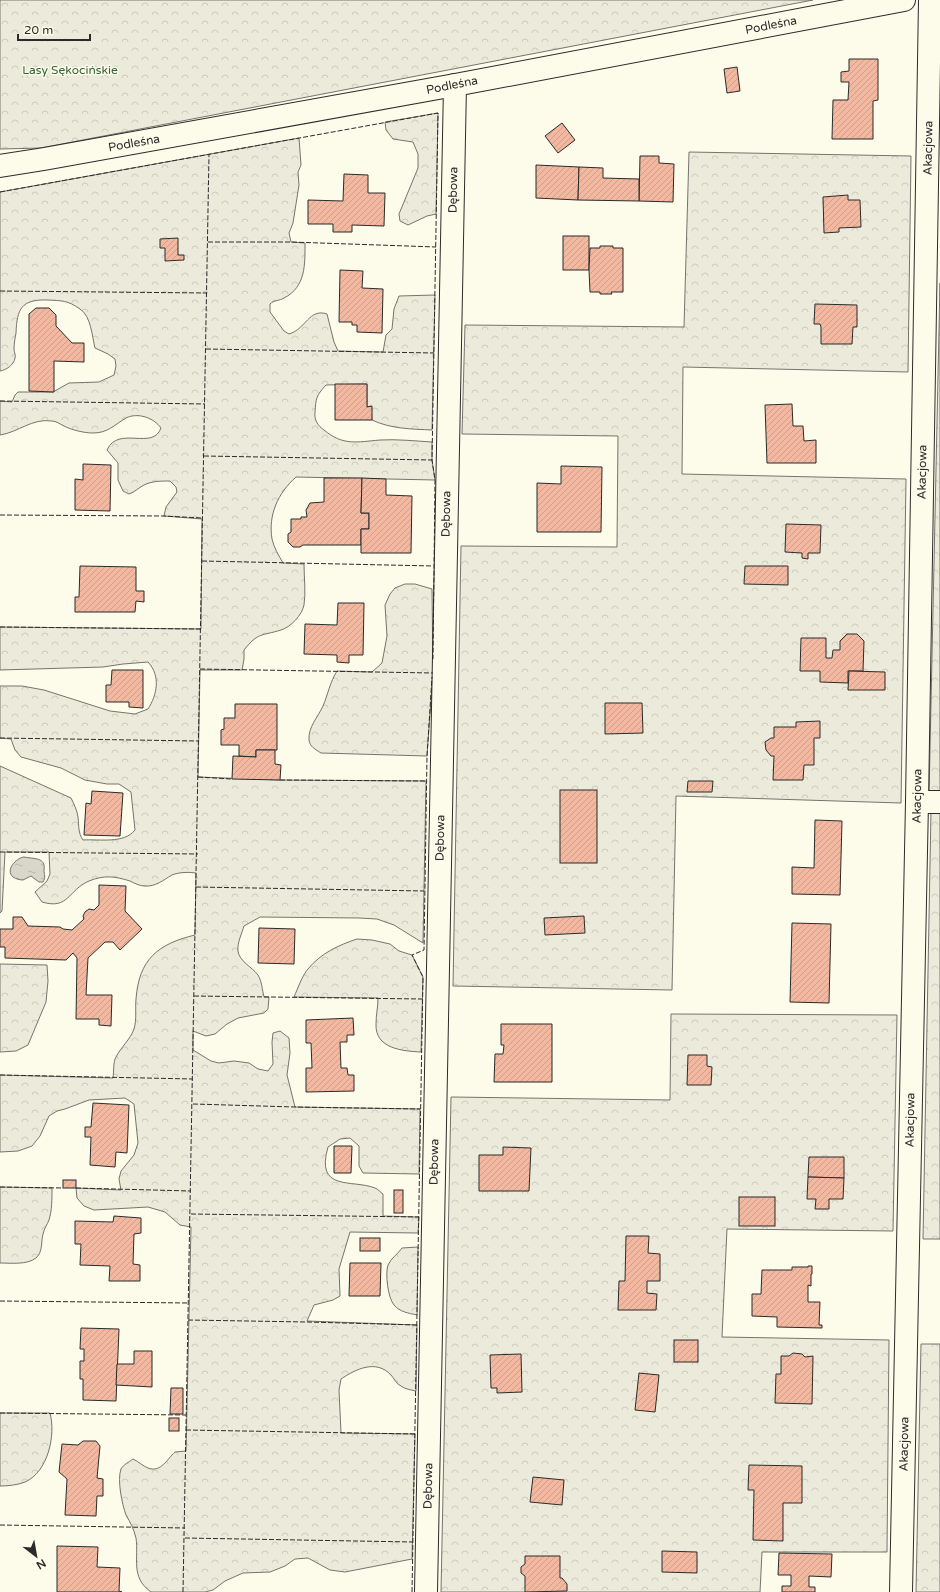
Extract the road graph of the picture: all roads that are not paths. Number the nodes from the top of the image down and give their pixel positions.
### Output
1 (904, 0) edge
2 (930, 0) edge
3 (455, 85) junction
4 (0, 166) edge
5 (917, 802) junction
6 (940, 802) edge
7 (426, 1592) edge
8 (901, 1592) edge

1 - 3 street, Podleśna
2 - 5 street, Akacjowa
3 - 4 street, Podleśna
3 - 7 street, Dębowa
5 - 6 street
5 - 8 street, Akacjowa

